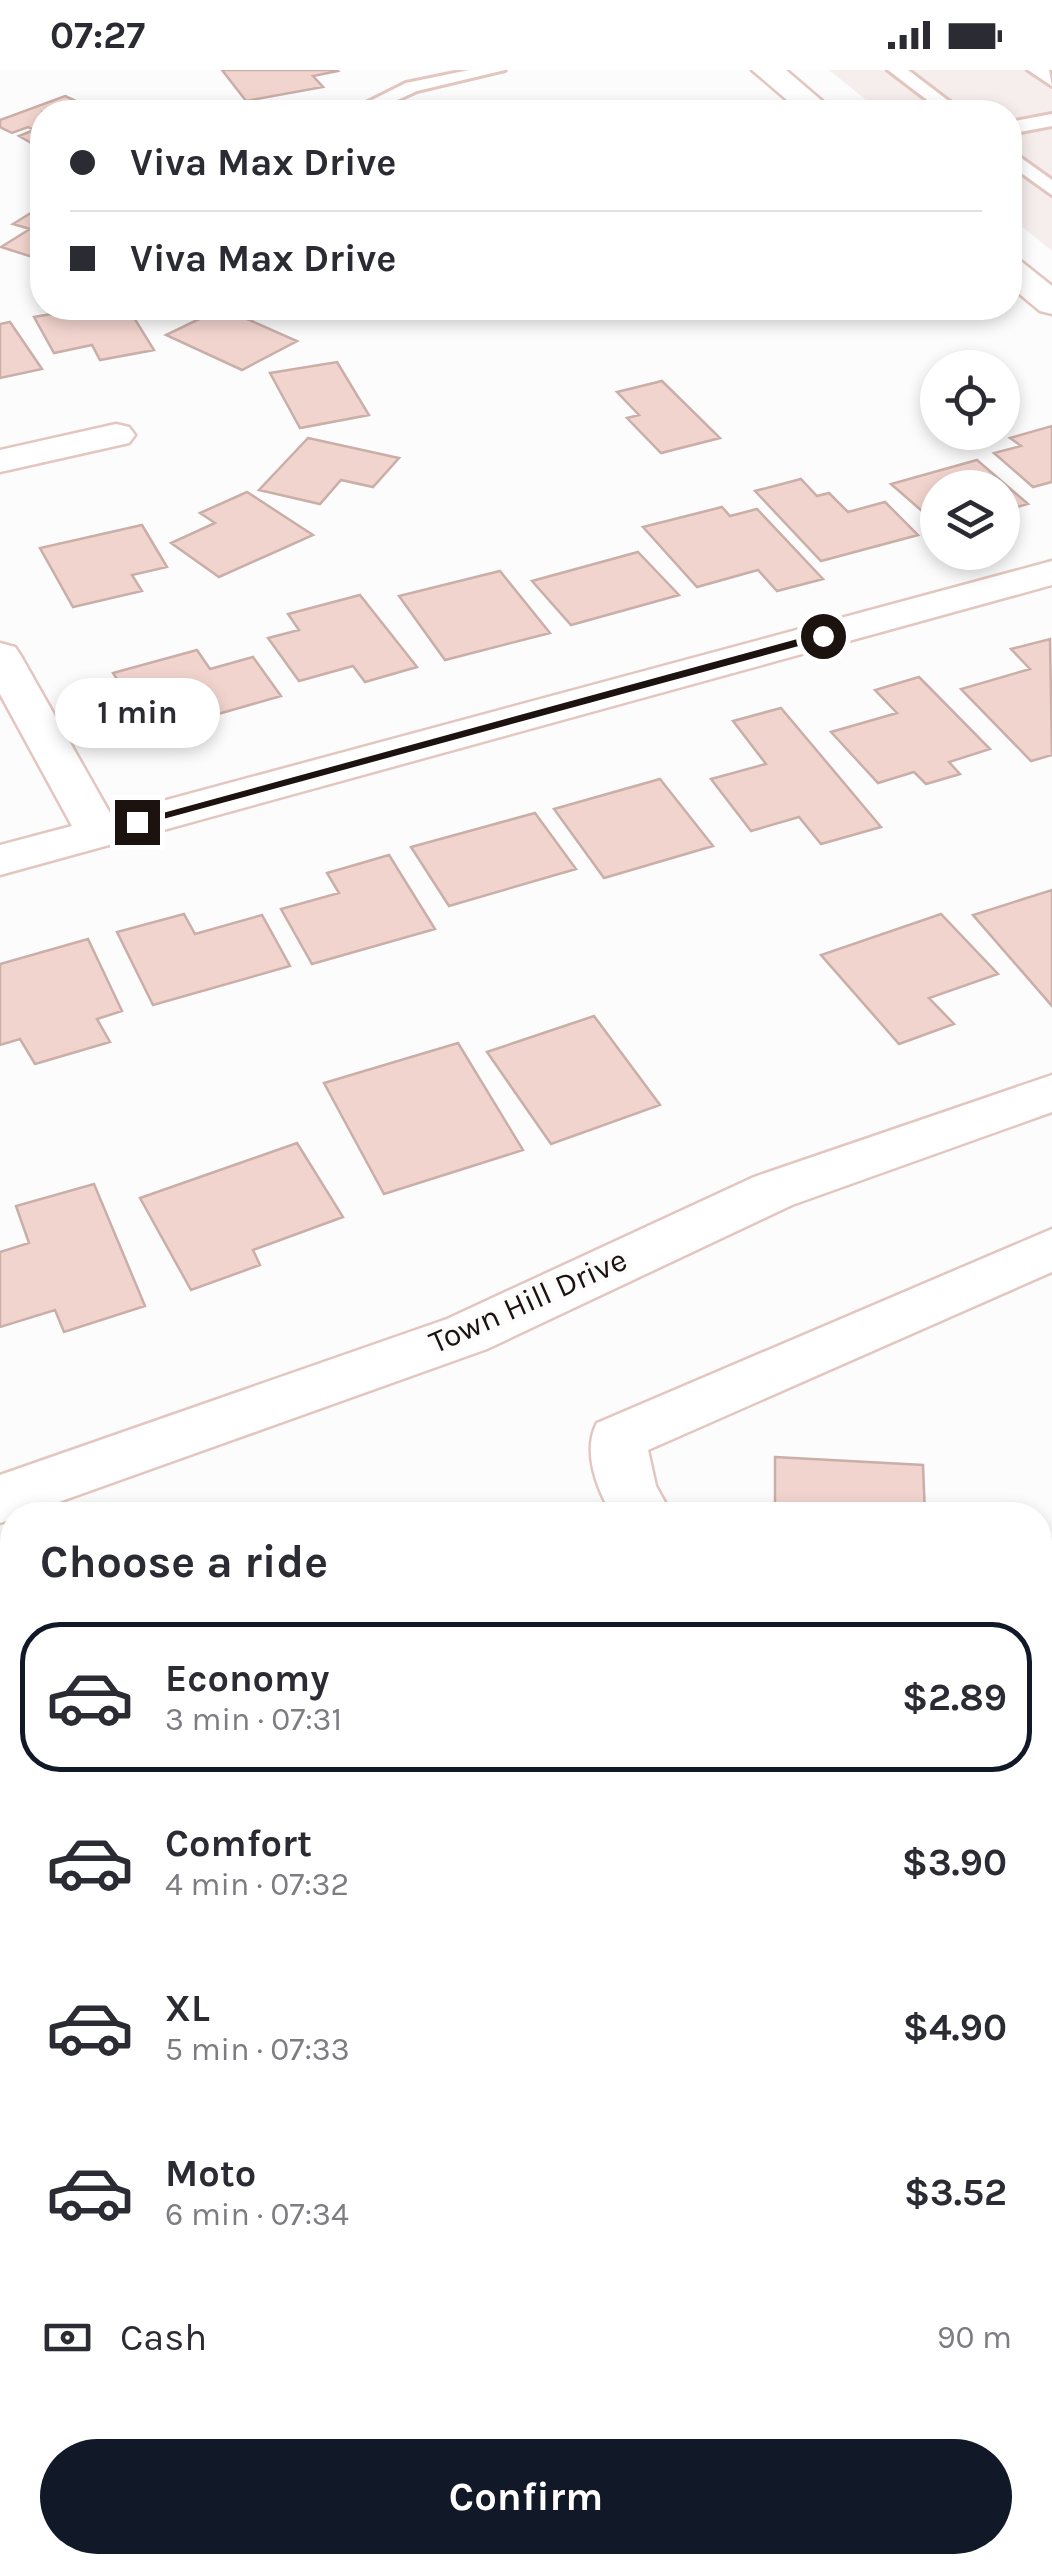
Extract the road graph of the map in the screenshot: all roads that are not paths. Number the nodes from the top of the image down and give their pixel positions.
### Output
1 (496, 70) edge
2 (768, 70) edge
3 (897, 70) edge
4 (1038, 70) edge
5 (1052, 81) edge
6 (383, 100) edge
7 (804, 100) edge
8 (938, 100) edge
9 (1052, 120) edge
10 (1022, 126) edge
11 (1022, 165) edge
12 (1052, 189) edge
13 (1022, 279) edge
14 (1052, 304) edge
15 (116, 435) dead end
16 (0, 462) edge
17 (1052, 573) edge
18 (0, 656) edge
19 (98, 833) junction
20 (0, 860) edge
21 (1052, 1093) edge
22 (1052, 1249) edge
23 (0, 1499) edge
24 (635, 1502) edge

1 - 6 lane
2 - 7 street
3 - 8 lane
4 - 5 lane
9 - 10 lane
11 - 12 lane
13 - 14 street
15 - 16 street
17 - 19 street
18 - 19 street
19 - 20 street
21 - 23 street, Town Hill Drive
22 - 24 street

